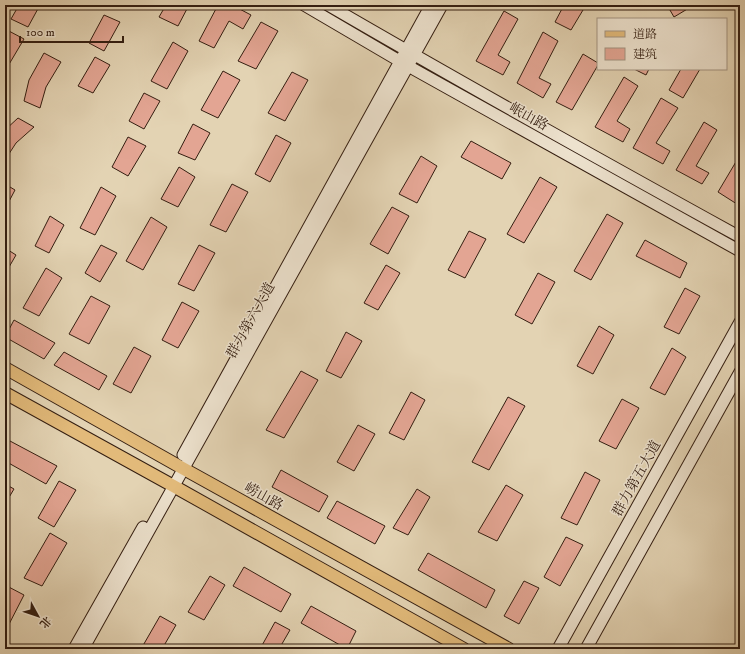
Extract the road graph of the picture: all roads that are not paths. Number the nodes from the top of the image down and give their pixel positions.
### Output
1 (304, 5) edge
2 (328, 5) edge
3 (431, 5) edge
4 (442, 5) edge
5 (407, 58) junction
6 (740, 237) edge
7 (740, 251) edge
8 (740, 322) edge
9 (5, 368) edge
10 (740, 372) edge
11 (5, 393) edge
12 (181, 467) junction
13 (171, 485) junction
14 (74, 649) edge
15 (83, 649) edge
16 (464, 649) edge
17 (509, 649) edge
18 (558, 649) edge
19 (586, 649) edge

1 - 5 main road, 岷山路
2 - 5 main road, 岷山路
3 - 5 main road, 群力第六大道
4 - 5 main road, 群力第六大道
5 - 6 main road, 岷山路
5 - 7 main road, 岷山路
5 - 12 main road, 群力第六大道
8 - 18 main road, 群力第五大道
9 - 12 main road, 崂山路
10 - 19 main road
11 - 13 main road
12 - 13 main road, 群力第六大道
12 - 17 main road, 崂山路
13 - 14 main road, 群力第六大道
13 - 15 main road, 群力第六大道
13 - 16 main road

